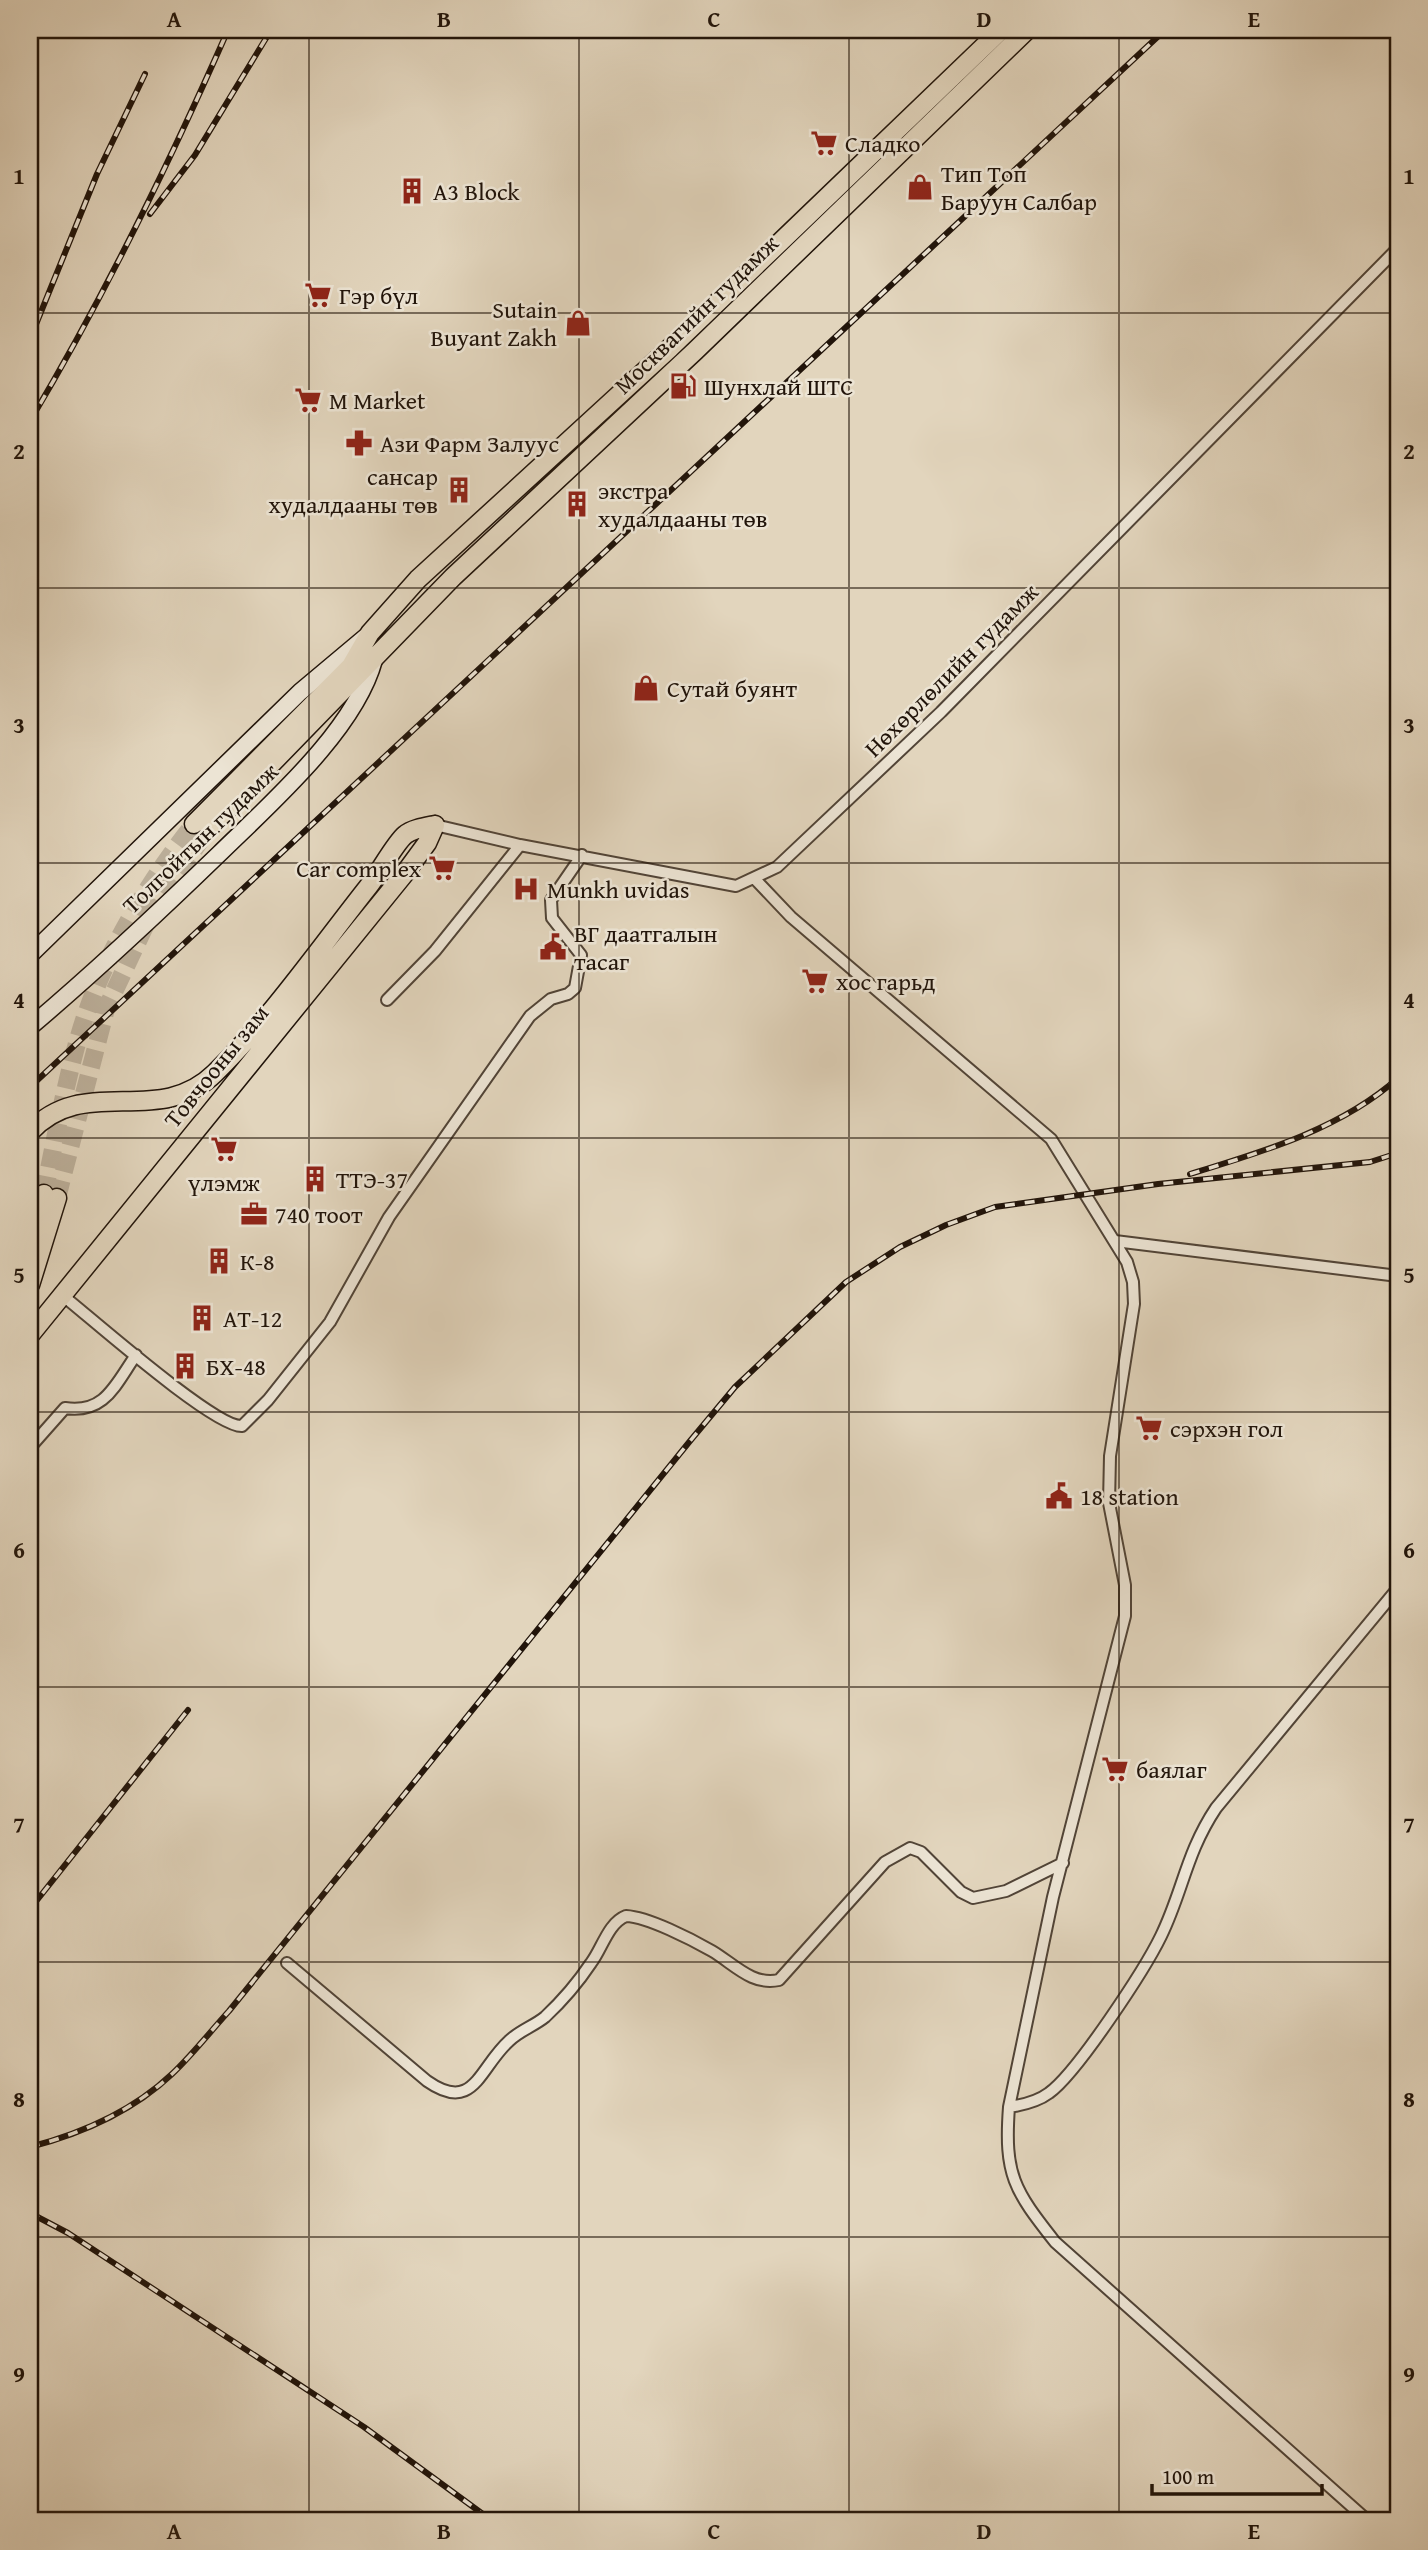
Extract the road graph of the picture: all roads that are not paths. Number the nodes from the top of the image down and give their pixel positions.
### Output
1 (1001, 30) edge
2 (1027, 30) edge
3 (1398, 248) edge
4 (370, 633) junction
5 (374, 660) junction
6 (435, 825) junction
7 (520, 845) junction
8 (582, 855) junction
9 (754, 878) junction
10 (30, 955) edge
11 (387, 1000) dead end
12 (30, 1027) edge
13 (30, 1132) edge
14 (30, 1241) edge
15 (1115, 1241) junction
16 (1398, 1276) edge
17 (30, 1285) edge
18 (62, 1295) junction
19 (30, 1335) edge
20 (136, 1355) junction
21 (34, 1443) dead end
22 (1398, 1588) edge
23 (1063, 1863) junction
24 (287, 1963) dead end
25 (1009, 2107) junction
26 (1367, 2520) edge

1 - 4 highway, Москвагийн гудамж
2 - 5 highway, Москвагийн гудамж
3 - 9 street, Нөхөрлөлийн гудамж
4 - 5 highway, Москвагийн гудамж
4 - 10 main road, Толгойтын гудамж
5 - 12 main road, Толгойтын гудамж
6 - 7 street, Нөхөрлөлийн гудамж
6 - 13 highway, Товчооны зам
6 - 18 highway, Товчооны зам
7 - 8 street, Нөхөрлөлийн гудамж
7 - 11 street
8 - 9 street, Нөхөрлөлийн гудамж
8 - 20 street
9 - 15 street
14 - 17 highway
15 - 16 street
15 - 23 street
18 - 19 highway, Товчооны зам
18 - 20 street
20 - 21 street
22 - 25 street
23 - 24 street
23 - 25 street
25 - 26 street

